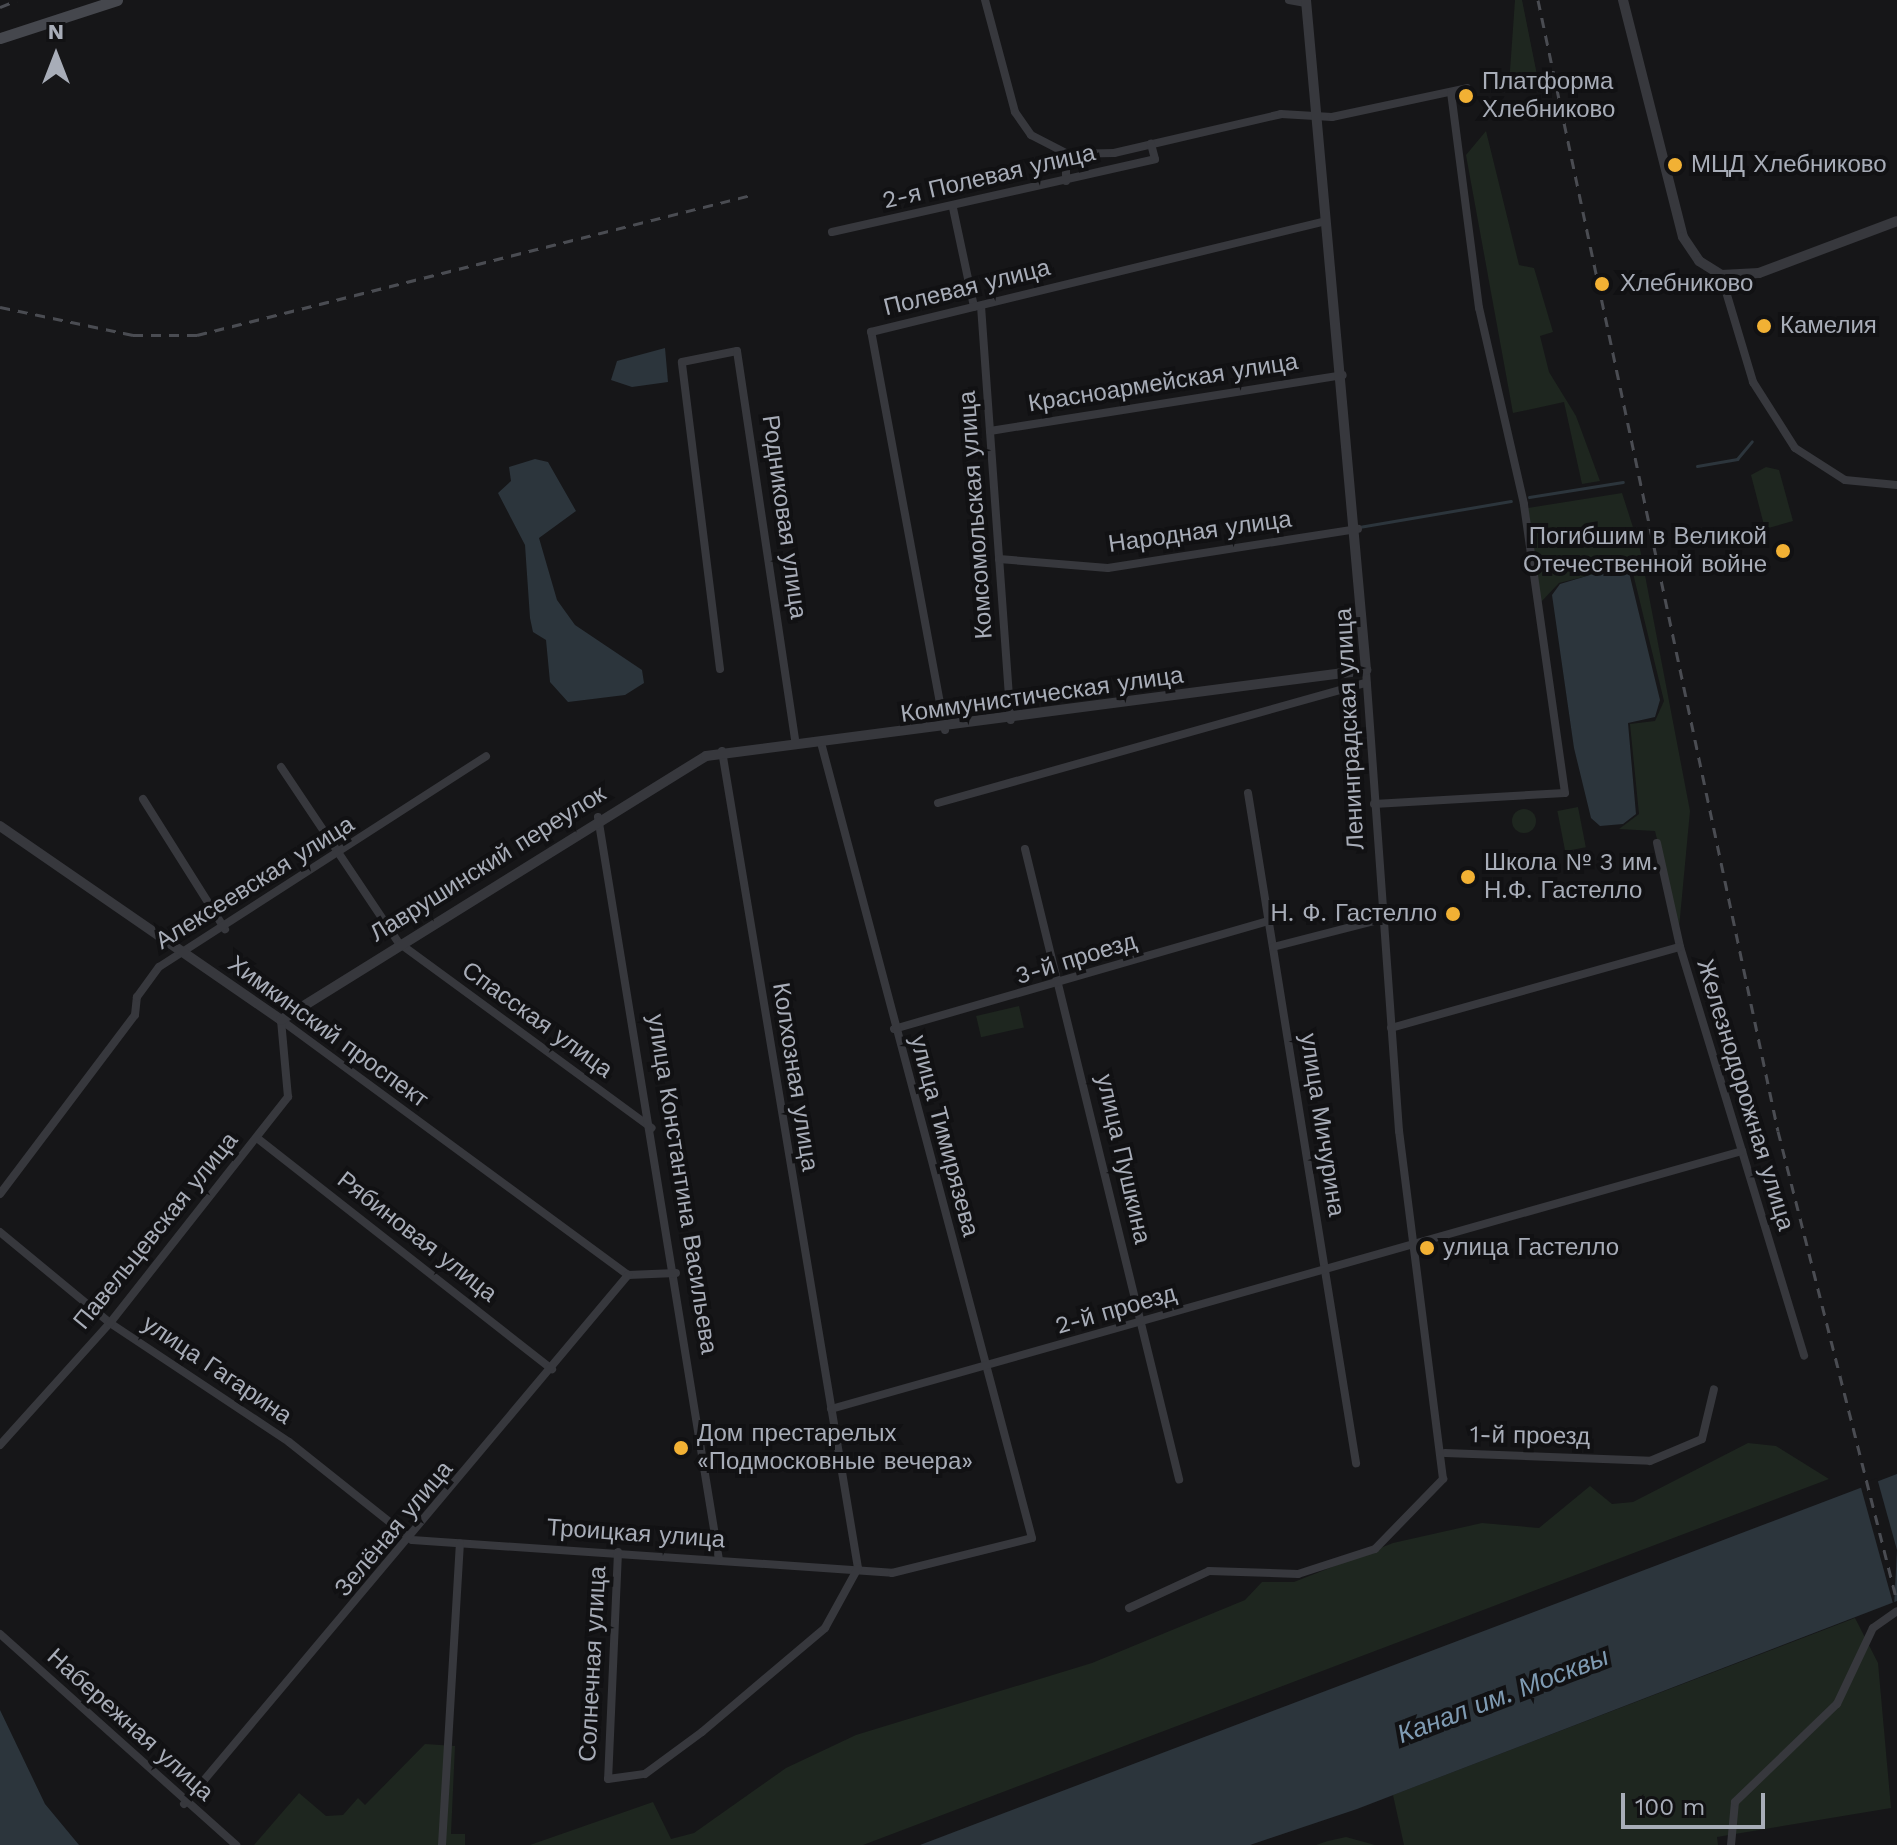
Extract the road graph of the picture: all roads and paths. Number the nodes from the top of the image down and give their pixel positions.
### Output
1 (117, 0) edge
2 (985, 0) edge
3 (1289, 0) edge
4 (1623, 0) edge
5 (1306, 1) edge
6 (0, 38) edge
7 (1467, 88) dead end
8 (1451, 93) junction
9 (1312, 115) junction
10 (1151, 144) junction
11 (1066, 165) dead end
12 (1066, 181) junction
13 (953, 208) junction
14 (1326, 221) junction
15 (1897, 221) edge
16 (832, 232) dead end
17 (1721, 275) junction
18 (978, 307) junction
19 (1343, 375) junction
20 (990, 431) junction
21 (1897, 485) edge
22 (1358, 529) junction
23 (999, 559) junction
24 (720, 669) dead end
25 (1366, 670) junction
26 (1366, 683) junction
27 (1011, 721) junction
28 (945, 730) junction
29 (821, 743) junction
30 (796, 745) junction
31 (722, 751) junction
32 (486, 756) dead end
33 (281, 767) dead end
34 (1248, 793) dead end
35 (143, 799) dead end
36 (938, 803) dead end
37 (1374, 804) junction
38 (598, 817) junction
39 (0, 826) edge
40 (1657, 843) dead end
41 (1025, 849) dead end
42 (339, 855) junction
43 (1382, 919) junction
44 (1269, 921) junction
45 (225, 929) junction
46 (399, 943) junction
47 (1273, 947) junction
48 (1680, 947) junction
49 (186, 954) junction
50 (1062, 985) junction
51 (281, 1020) junction
52 (1391, 1028) junction
53 (894, 1029) junction
54 (652, 1128) junction
55 (257, 1138) junction
56 (1742, 1151) junction
57 (0, 1194) edge
58 (0, 1232) edge
59 (1411, 1246) junction
60 (1325, 1271) junction
61 (676, 1273) junction
62 (628, 1275) junction
63 (110, 1323) junction
64 (1141, 1323) junction
65 (1804, 1356) dead end
66 (552, 1369) junction
67 (985, 1369) junction
68 (1714, 1389) dead end
69 (831, 1409) junction
70 (0, 1445) edge
71 (1445, 1453) junction
72 (1356, 1463) dead end
73 (1179, 1479) dead end
74 (412, 1540) junction
75 (460, 1544) junction
76 (618, 1552) junction
77 (719, 1560) junction
78 (858, 1568) junction
79 (1129, 1608) dead end
80 (1897, 1611) edge
81 (0, 1634) edge
82 (184, 1804) junction
83 (236, 1845) edge
84 (442, 1845) edge
85 (1731, 1845) edge

1 - 6 main road
2 - 10 street
3 - 5 street
4 - 17 street
5 - 9 street, Ленинградская улица
7 - 8 street
8 - 9 street
8 - 37 street
9 - 10 street
9 - 14 street, Ленинградская улица
10 - 12 street, 2-я Полевая улица
11 - 12 street
12 - 13 street, 2-я Полевая улица
13 - 16 street, 2-я Полевая улица
13 - 18 street, Комсомольская улица
14 - 18 street, Полевая улица
14 - 19 street, Ленинградская улица
15 - 17 street
17 - 21 street
18 - 20 street, Комсомольская улица
18 - 28 street, Полевая улица
19 - 20 street, Красноармейская улица
19 - 22 street, Ленинградская улица
20 - 23 street, Комсомольская улица
22 - 23 street, Народная улица
22 - 25 street, Ленинградская улица
23 - 27 street, Комсомольская улица
24 - 30 street, Родниковая улица
25 - 26 street, Ленинградская улица
25 - 27 street, Коммунистическая улица
26 - 36 street
26 - 37 street, Ленинградская улица
27 - 28 street, Коммунистическая улица
28 - 29 street, Коммунистическая улица
29 - 30 street, Коммунистическая улица
29 - 53 street, улица Тимирязева
30 - 31 street, Коммунистическая улица
31 - 38 street, Лаврушинский переулок
31 - 69 street, Колхозная улица
32 - 42 street, Алексеевская улица
33 - 42 street, Спасская улица
34 - 44 street, улица Мичурина
35 - 45 street
37 - 43 street, Ленинградская улица
38 - 46 street, Лаврушинский переулок
38 - 54 street, улица Константина Васильева
39 - 49 street, Химкинский проспект
40 - 48 street, Железнодорожная улица
41 - 50 street, улица Пушкина
42 - 45 street, Алексеевская улица
42 - 46 street, Спасская улица
43 - 47 street
43 - 52 street, Ленинградская улица
44 - 47 street, улица Мичурина
44 - 50 street, 3-й проезд
45 - 49 street, Алексеевская улица
46 - 51 street, Лаврушинский переулок
46 - 54 street, Спасская улица
47 - 60 street, улица Мичурина
48 - 52 street
48 - 56 street, Железнодорожная улица
49 - 51 street, Химкинский проспект
49 - 57 street, Алексеевская улица
50 - 53 street, 3-й проезд
50 - 64 street, улица Пушкина
51 - 55 street, Павельцевская улица
51 - 62 street, Химкинский проспект
52 - 59 street, Ленинградская улица
53 - 67 street, улица Тимирязева
54 - 61 street, улица Константина Васильева
55 - 63 street, Павельцевская улица
55 - 66 street, Рябиновая улица
56 - 59 street
56 - 65 street, Железнодорожная улица
58 - 63 street, улица Гагарина
59 - 60 street, 2-й проезд
59 - 71 street, Ленинградская улица
60 - 64 street, 2-й проезд
60 - 72 street, улица Мичурина
61 - 62 street
61 - 77 street, улица Константина Васильева
62 - 66 street, Зелёная улица
63 - 70 street, Павельцевская улица
63 - 74 street, улица Гагарина
64 - 67 street, 2-й проезд
64 - 73 street, улица Пушкина
66 - 74 street, Зелёная улица
67 - 69 street, 2-й проезд
67 - 78 street, улица Тимирязева
68 - 71 street, 1-й проезд
69 - 78 street, Колхозная улица
71 - 79 street, 1-й проезд
74 - 75 street, Троицкая улица
74 - 82 street, Зелёная улица
75 - 76 street, Троицкая улица
75 - 84 street
76 - 77 street, Троицкая улица
76 - 78 street, Солнечная улица
77 - 78 street, Троицкая улица
80 - 85 street
81 - 82 street, Набережная улица
82 - 83 street, Набережная улица

